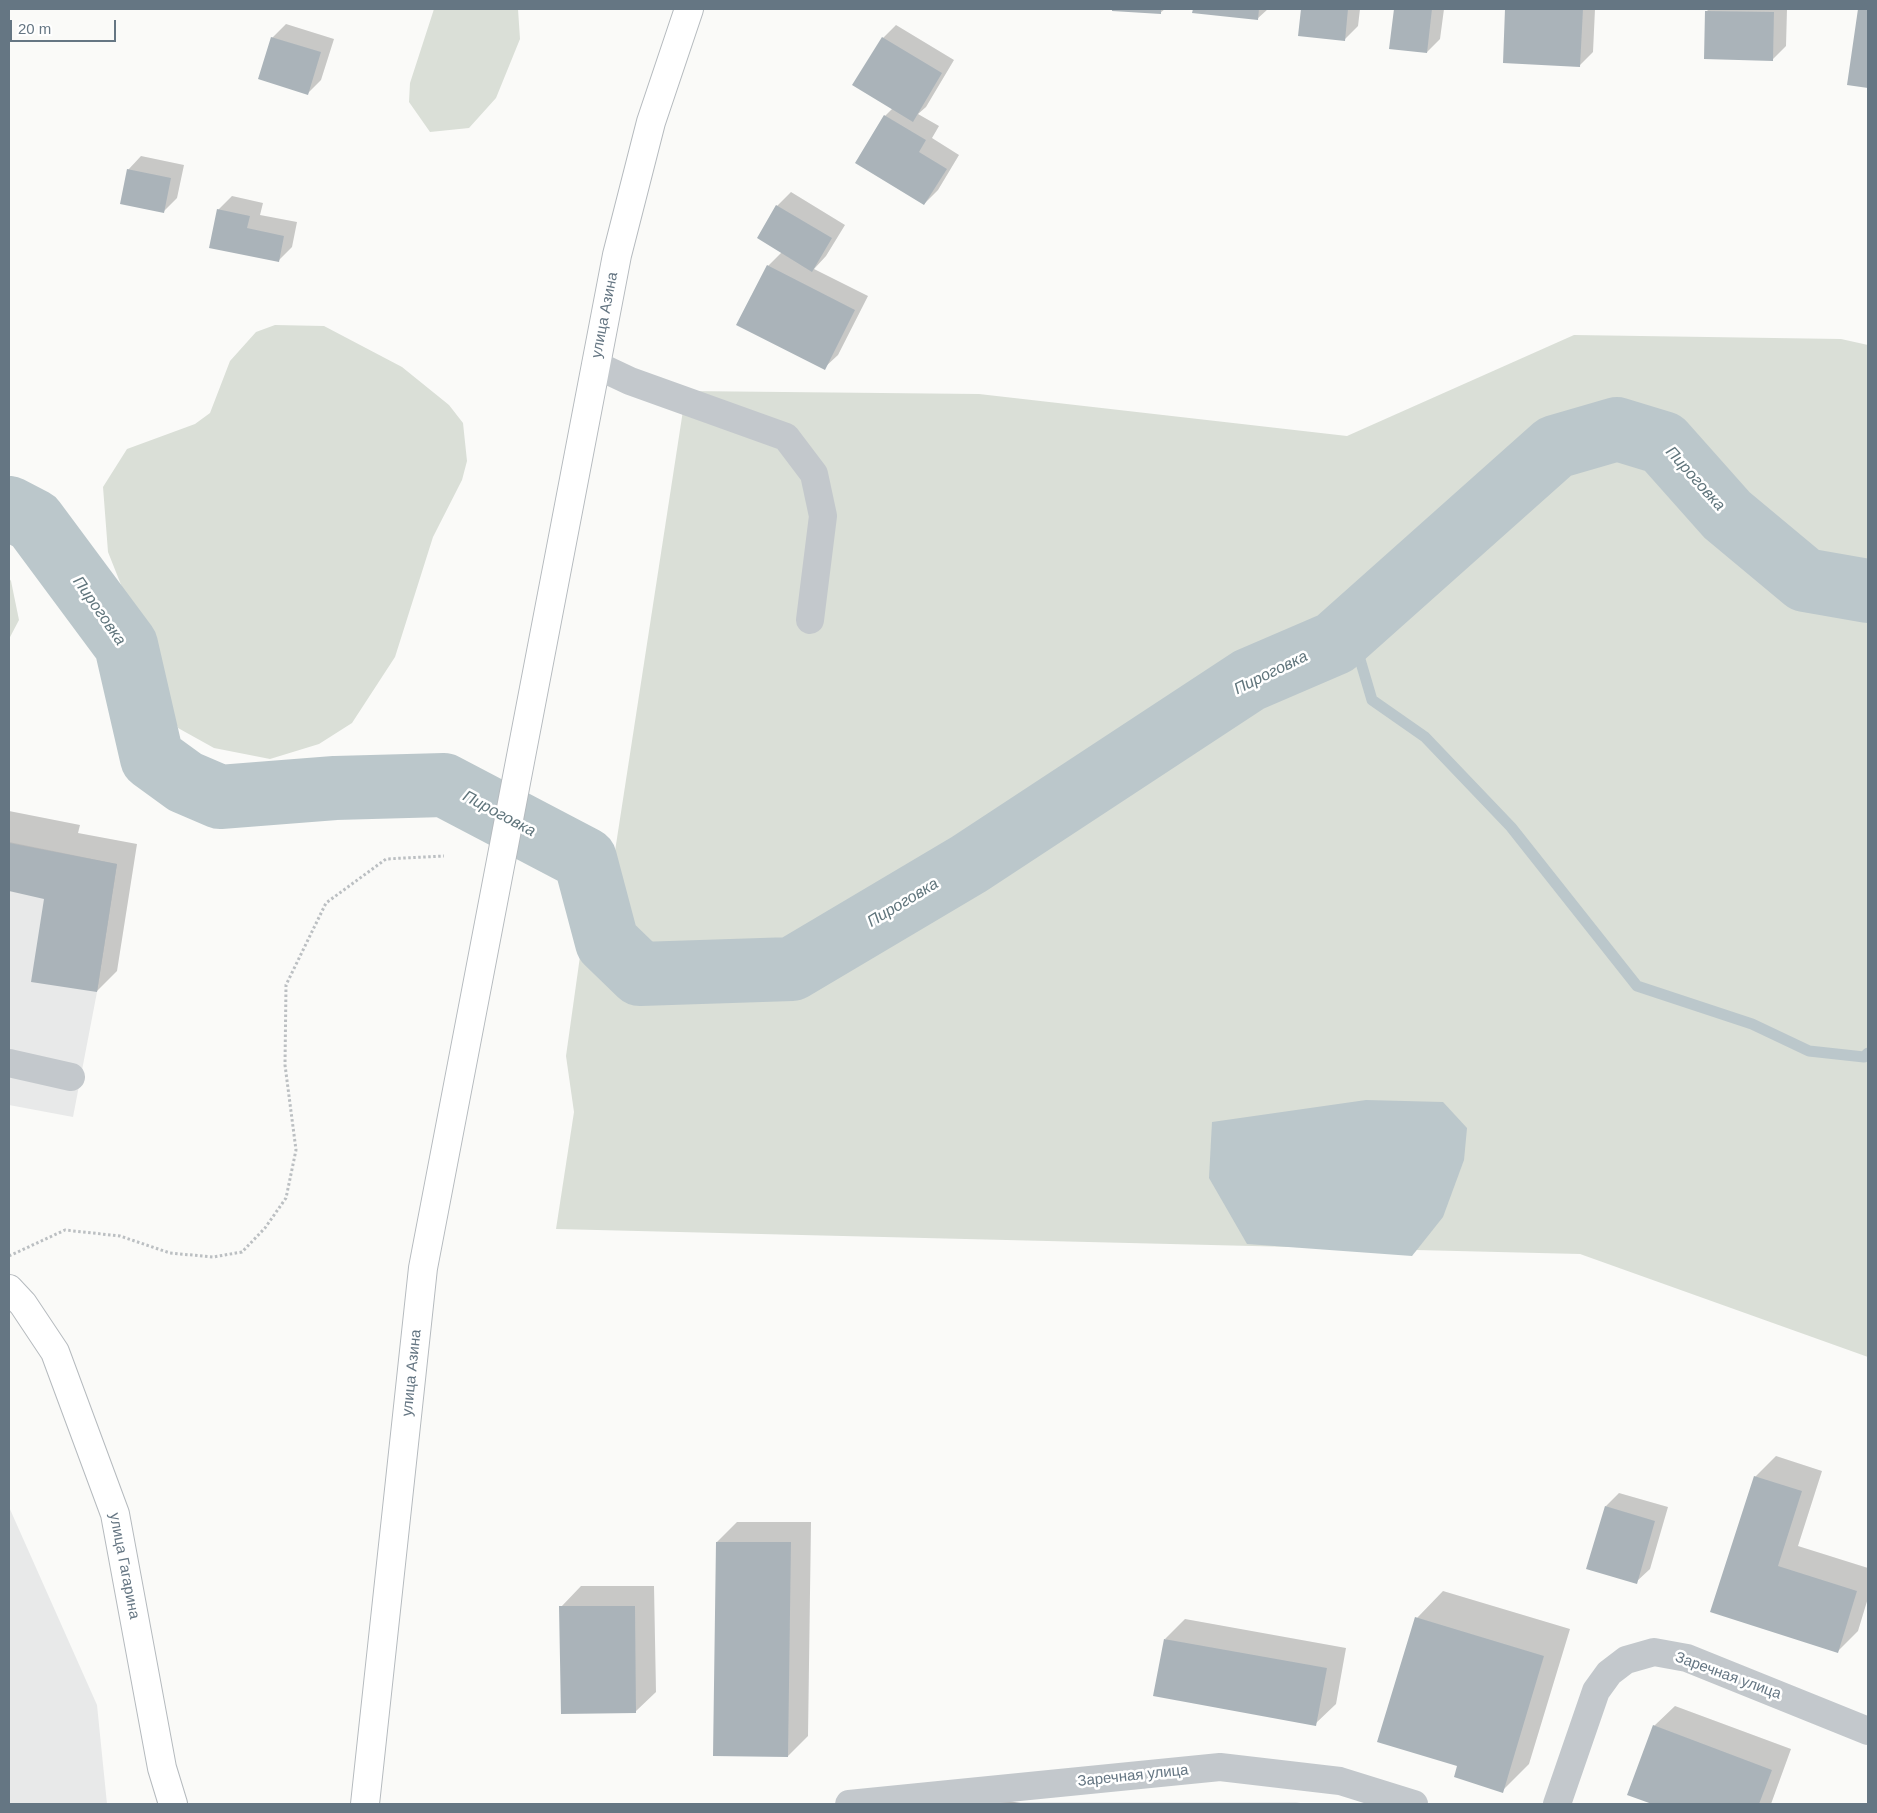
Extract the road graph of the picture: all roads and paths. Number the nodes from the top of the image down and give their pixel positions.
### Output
1 (689, 9) edge
2 (596, 365) junction
3 (810, 620) dead end
4 (444, 856) dead end
5 (9, 1063) edge
6 (71, 1077) dead end
7 (9, 1256) edge
8 (9, 1289) edge
9 (1868, 1730) edge
10 (173, 1804) edge
11 (365, 1804) edge
12 (849, 1804) edge
13 (1414, 1804) edge
14 (1557, 1804) edge

1 - 2 main road, улица Азина
2 - 3 street
2 - 11 main road, улица Азина
4 - 7 path
5 - 6 street
8 - 10 main road, улица Гагарина
9 - 14 street, Заречная улица
12 - 13 street, Заречная улица

